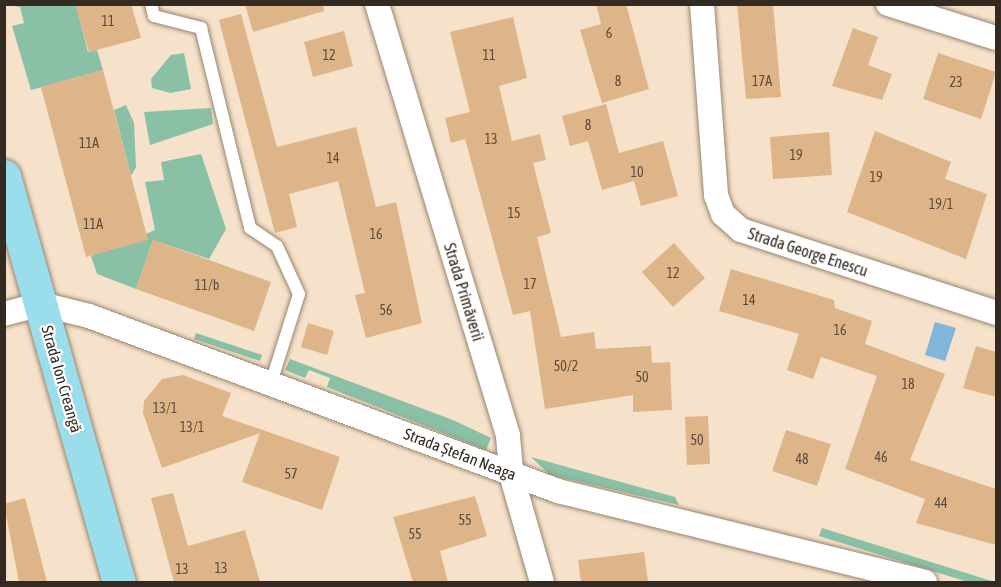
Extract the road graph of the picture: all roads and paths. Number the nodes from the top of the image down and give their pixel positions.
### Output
1 (151, 4) edge
2 (377, 4) edge
3 (702, 4) edge
4 (888, 4) edge
5 (996, 38) edge
6 (4, 176) edge
7 (40, 304) junction
8 (996, 313) edge
9 (4, 314) edge
10 (271, 383) junction
11 (512, 474) junction
12 (899, 578) edge
13 (119, 582) edge
14 (542, 582) edge
15 (925, 582) edge

1 - 10 lane
2 - 11 street, Strada Primăverii
3 - 8 street, Strada George Enescu
4 - 5 street
6 - 7 main road, Strada Ion Creangă
7 - 9 street, Strada Ștefan Neaga
7 - 10 street, Strada Ștefan Neaga
7 - 13 main road, Strada Ion Creangă
10 - 11 street, Strada Ștefan Neaga
11 - 12 street, Strada Ștefan Neaga
11 - 14 street, Strada Primăverii
12 - 15 street, Strada Ștefan Neaga

